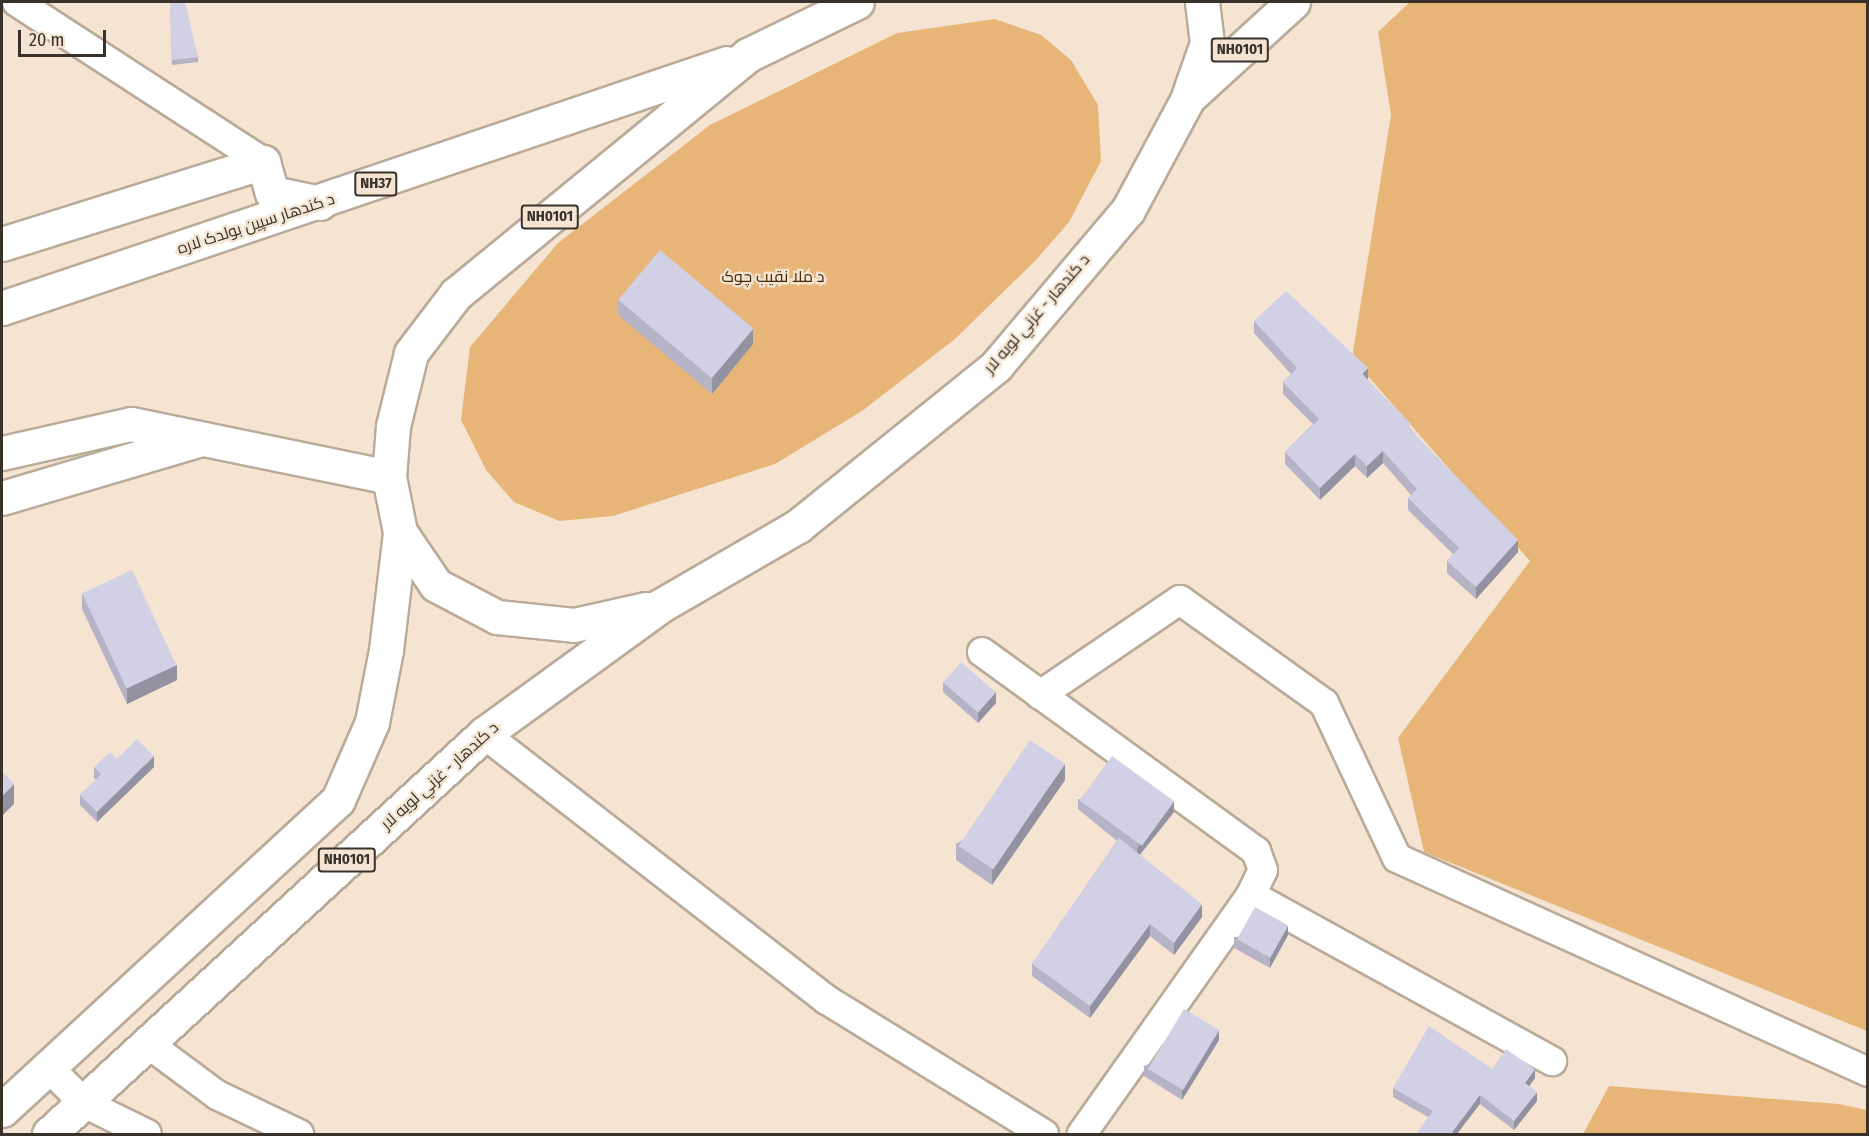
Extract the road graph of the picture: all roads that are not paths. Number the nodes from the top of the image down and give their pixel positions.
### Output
1 (17, 2) edge
2 (857, 2) edge
3 (1202, 2) edge
4 (1293, 2) edge
5 (748, 55) junction
6 (1188, 98) junction
7 (263, 162) junction
8 (320, 203) junction
9 (2, 244) edge
10 (2, 308) edge
11 (201, 439) junction
12 (2, 453) edge
13 (389, 477) junction
14 (2, 498) edge
15 (400, 532) junction
16 (660, 606) junction
17 (982, 652) dead end
18 (1040, 695) junction
19 (484, 734) junction
20 (1251, 895) junction
21 (147, 1043) junction
22 (1552, 1061) dead end
23 (47, 1066) junction
24 (1868, 1072) edge
25 (84, 1103) junction
26 (2, 1110) edge
27 (50, 1134) edge
28 (147, 1134) edge
29 (299, 1134) edge
30 (1044, 1134) edge
31 (1082, 1134) edge

1 - 7 street
2 - 5 main road, د کندهار - غزني لويه لار / NH0101
3 - 6 main road, NH0101
4 - 6 main road, د کندهار - غزني لويه لار / NH0101
5 - 8 main road, د کندهار سپین بولدک لاره / NH37
5 - 13 main road, د کندهار - غزني لويه لار / NH0101
6 - 16 main road, د کندهار - غزني لويه لار / NH0101
7 - 8 main road
7 - 9 main road
8 - 10 main road, د کندهار سپین بولدک لاره / NH37
11 - 12 main road
11 - 13 main road
11 - 14 main road
13 - 15 main road, د کندهار - غزني لويه لار / NH0101
15 - 16 main road, د کندهار - غزني لويه لار / NH0101
15 - 23 main road, د کندهار - غزني لويه لار / NH0101
16 - 19 main road, د کندهار - غزني لويه لار / NH0101
17 - 18 street
18 - 20 street
18 - 24 street
19 - 21 main road, د کندهار - غزني لويه لار / NH0101
19 - 30 street
20 - 22 street
20 - 31 street
21 - 25 main road, د کندهار - غزني لويه لار / NH0101
21 - 29 street
23 - 25 street
23 - 26 main road, د کندهار - غزني لويه لار / NH0101
25 - 27 main road, د کندهار - غزني لويه لار / NH0101
25 - 28 street

